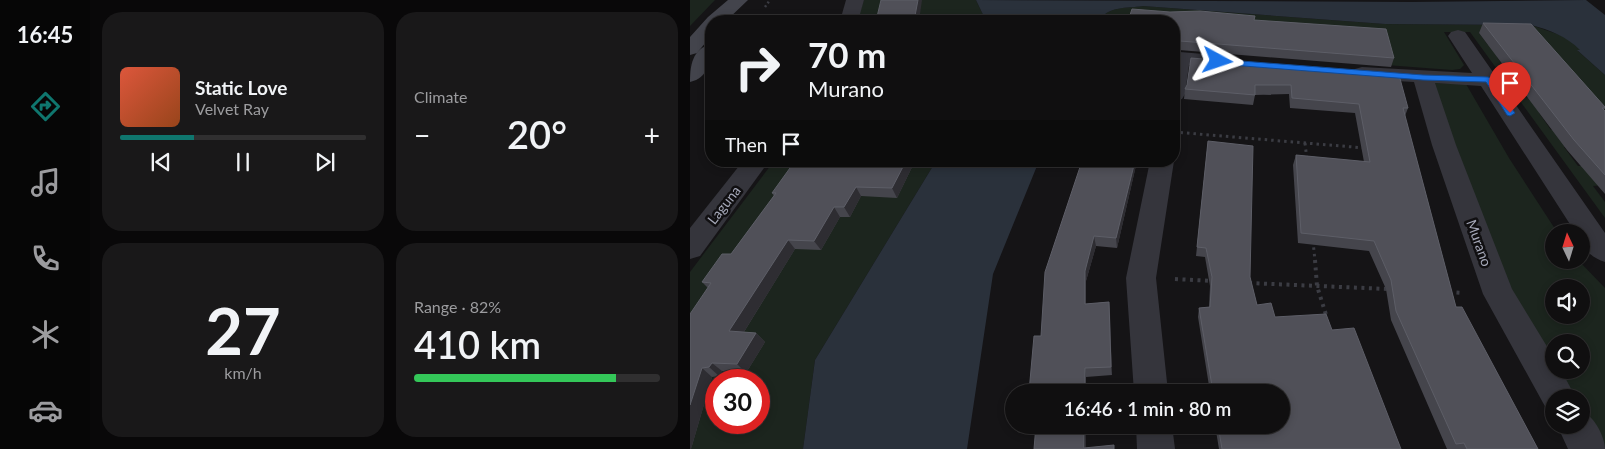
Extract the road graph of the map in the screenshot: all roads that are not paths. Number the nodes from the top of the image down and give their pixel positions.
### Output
1 (740, 0) edge
2 (855, 0) edge
3 (722, 15) edge
4 (736, 15) edge
5 (851, 15) edge
6 (1458, 36) dead end
7 (705, 40) edge
8 (699, 54) edge
9 (1180, 58) edge
10 (1248, 64) edge
11 (1345, 71) edge
12 (690, 76) edge
13 (1423, 78) junction
14 (1488, 80) junction
15 (752, 167) edge
16 (1161, 167) edge
17 (690, 248) edge
18 (1605, 251) edge
19 (1151, 384) edge
20 (1553, 389) edge
21 (1155, 434) edge
22 (1579, 434) edge
23 (1156, 449) edge
24 (1588, 449) edge

1 - 3 street
1 - 4 street
2 - 5 street
6 - 14 street
7 - 8 street
8 - 12 street
9 - 10 street
11 - 13 street
13 - 14 street
13 - 20 street, Murano
14 - 18 street
15 - 17 street, Laguna
16 - 19 street
21 - 23 street
22 - 24 street

